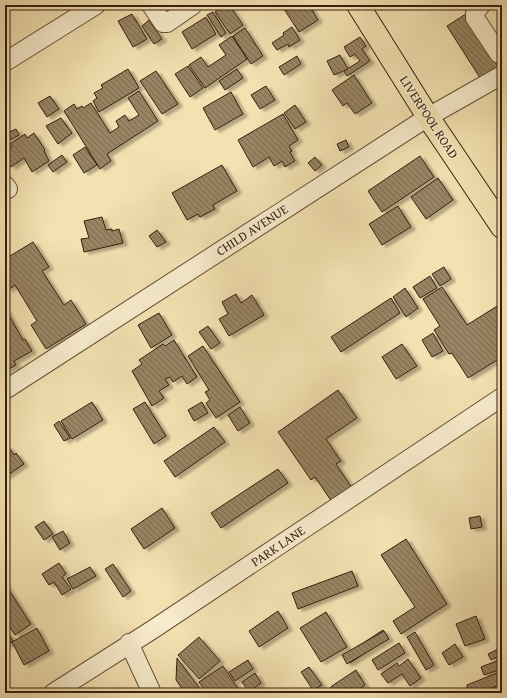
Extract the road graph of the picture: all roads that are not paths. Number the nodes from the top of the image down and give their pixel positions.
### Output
1 (96, 5) edge
2 (151, 5) edge
3 (193, 5) edge
4 (358, 5) edge
5 (481, 5) edge
6 (502, 55) edge
7 (5, 62) edge
8 (502, 75) edge
9 (428, 117) junction
10 (502, 227) edge
11 (5, 390) edge
12 (502, 397) edge
13 (129, 644) junction
14 (53, 693) edge
15 (152, 693) edge

1 - 7 street
2 - 3 street
4 - 9 main road, LIVERPOOL ROAD
5 - 6 street
8 - 9 street, CHILD AVENUE
9 - 10 main road, LIVERPOOL ROAD
9 - 11 street, CHILD AVENUE
12 - 13 street, PARK LANE
13 - 14 street, PARK LANE
13 - 15 street

